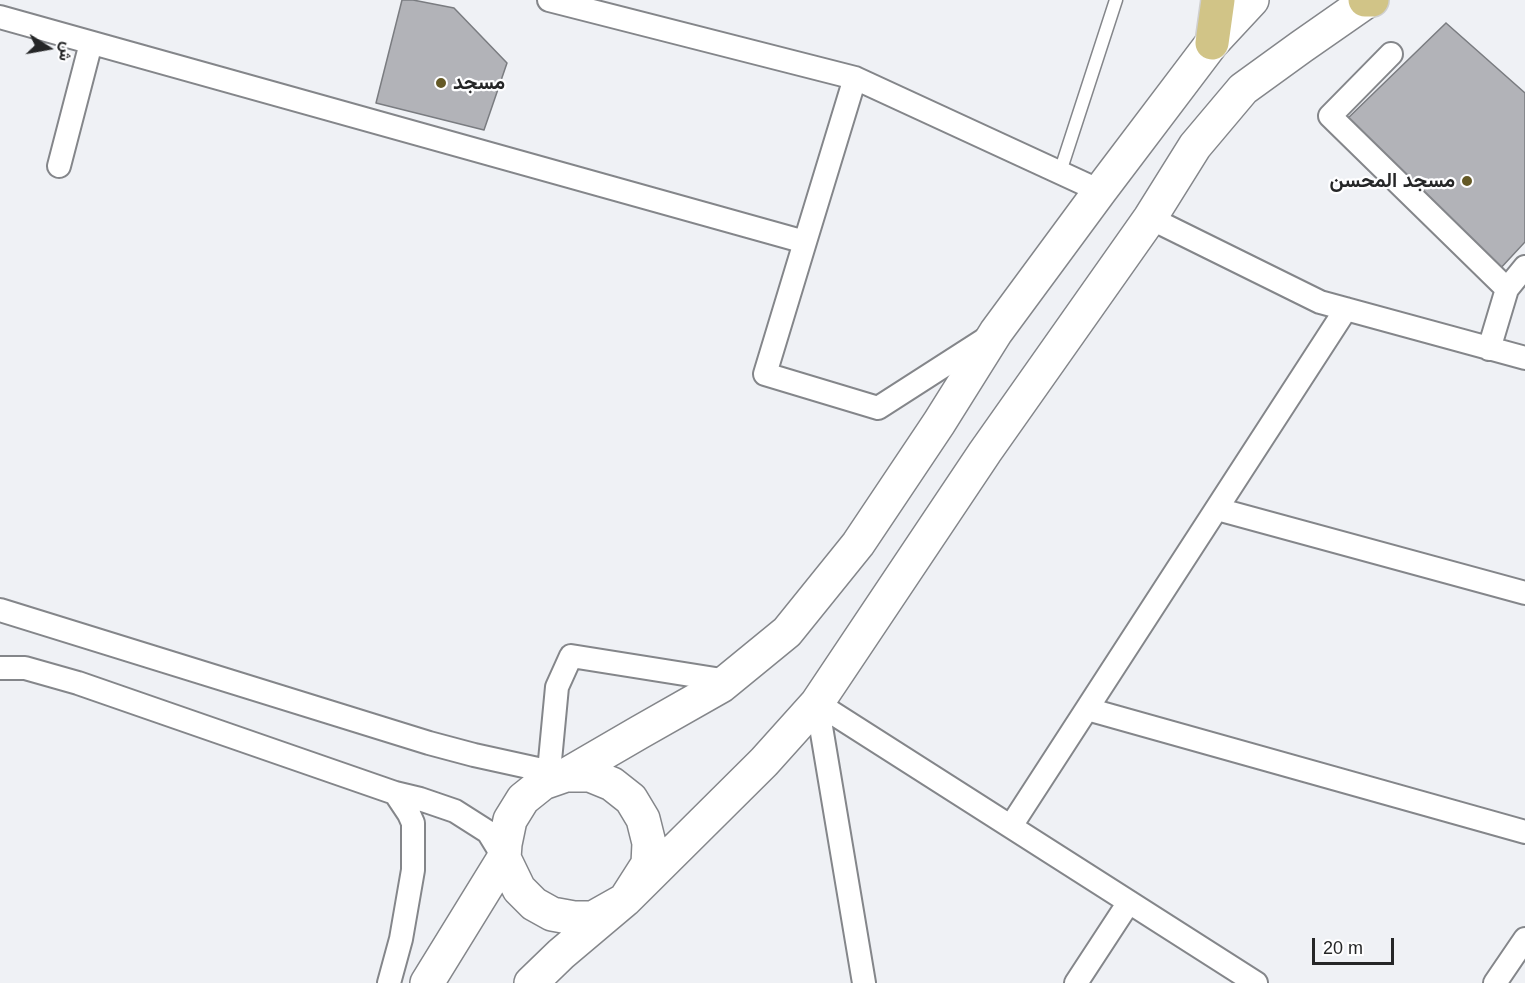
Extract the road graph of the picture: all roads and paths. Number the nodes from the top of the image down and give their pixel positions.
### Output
1 (549, 0) edge
2 (1116, 0) edge
3 (1218, 0) edge
4 (1252, 0) edge
5 (1366, 0) edge
6 (1372, 0) edge
7 (0, 17) edge
8 (91, 43) junction
9 (1212, 43) junction
10 (1391, 54) dead end
11 (855, 78) junction
12 (59, 166) dead end
13 (1060, 172) junction
14 (1100, 190) junction
15 (1150, 218) junction
16 (805, 242) junction
17 (1525, 267) edge
18 (1506, 289) junction
19 (1346, 309) junction
20 (996, 332) junction
21 (1490, 348) junction
22 (1525, 358) edge
23 (1217, 509) junction
24 (1525, 593) edge
25 (0, 610) edge
26 (0, 668) edge
27 (728, 681) junction
28 (817, 703) junction
29 (1087, 709) junction
30 (557, 773) junction
31 (395, 793) junction
32 (1011, 826) junction
33 (1525, 832) edge
34 (504, 858) junction
35 (625, 900) junction
36 (1129, 902) junction
37 (1525, 939) edge
38 (389, 983) edge
39 (427, 983) edge
40 (531, 983) edge
41 (864, 983) edge
42 (1076, 983) edge
43 (1256, 983) edge
44 (1495, 983) edge

1 - 11 street
2 - 13 lane
3 - 9 main road
4 - 9 street
5 - 6 main road
5 - 15 street
7 - 8 street
8 - 12 street
8 - 16 street
9 - 14 street
10 - 18 street
11 - 13 street
11 - 16 street
13 - 14 street
14 - 20 street
15 - 19 street
15 - 28 street
16 - 20 street
17 - 18 street
18 - 21 street
19 - 21 street
19 - 23 street
20 - 27 street
21 - 22 street
23 - 24 street
23 - 29 street
25 - 30 street
26 - 31 street
27 - 30 street
27 - 30 street
28 - 32 street
28 - 35 street
28 - 41 street
29 - 32 street
29 - 33 street
30 - 34 street
30 - 35 street
31 - 34 street
31 - 38 street
32 - 36 street
34 - 35 street
34 - 39 street
35 - 40 street
36 - 42 street
36 - 43 street
37 - 44 street

